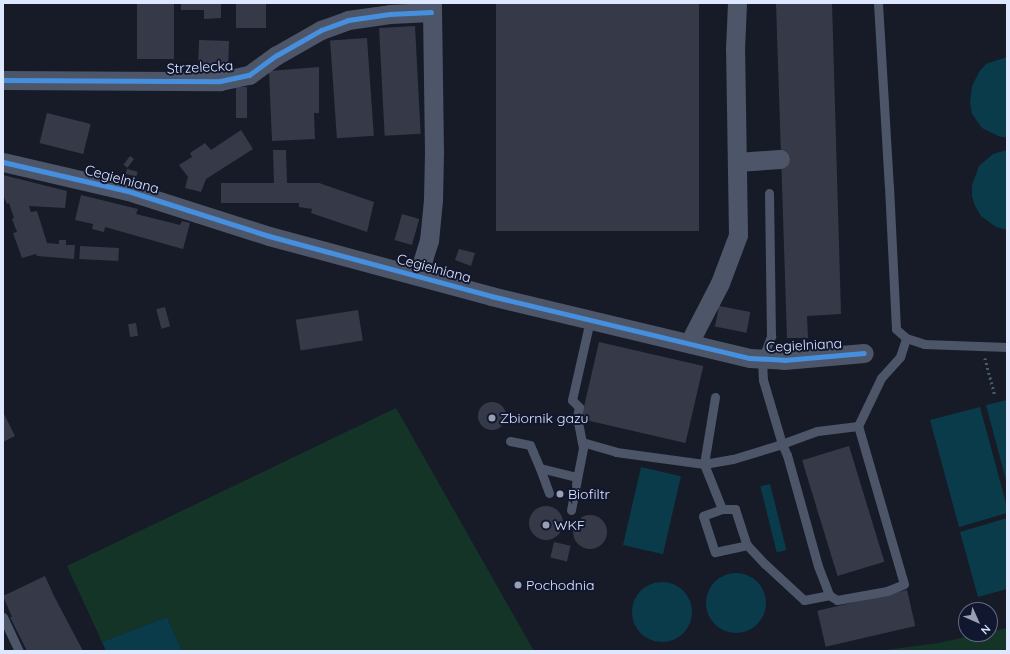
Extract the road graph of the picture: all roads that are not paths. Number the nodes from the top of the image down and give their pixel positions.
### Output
1 (737, 3) edge
2 (878, 3) edge
3 (431, 7) edge
4 (389, 8) edge
5 (3, 80) edge
6 (780, 159) dead end
7 (3, 162) edge
8 (737, 162) junction
9 (769, 193) dead end
10 (418, 276) junction
11 (590, 320) junction
12 (906, 338) junction
13 (689, 343) junction
14 (1007, 347) edge
15 (864, 353) dead end
16 (762, 360) junction
17 (715, 397) dead end
18 (858, 426) junction
19 (510, 441) dead end
20 (582, 442) junction
21 (782, 444) junction
22 (704, 464) junction
23 (540, 468) junction
24 (577, 477) junction
25 (549, 493) dead end
26 (722, 509) junction
27 (571, 510) dead end
28 (747, 545) junction
29 (829, 595) junction
30 (3, 616) edge
31 (19, 651) edge

1 - 8 street
2 - 12 lane
3 - 4 street, Strzelecka
3 - 10 street
4 - 5 street, Strzelecka
6 - 8 street
7 - 10 street, Cegielniana
8 - 13 street
9 - 16 lane
10 - 11 street, Cegielniana
11 - 13 street, Cegielniana
11 - 20 lane
12 - 14 lane
12 - 18 lane
13 - 16 street, Cegielniana
15 - 16 street, Cegielniana
16 - 21 lane
17 - 22 lane
18 - 21 lane
18 - 29 lane
19 - 23 lane
20 - 22 lane
20 - 24 lane
21 - 22 lane
21 - 29 lane
22 - 26 lane
23 - 24 lane
23 - 25 lane
24 - 27 lane
26 - 28 lane
26 - 28 lane
28 - 29 lane
30 - 31 lane

